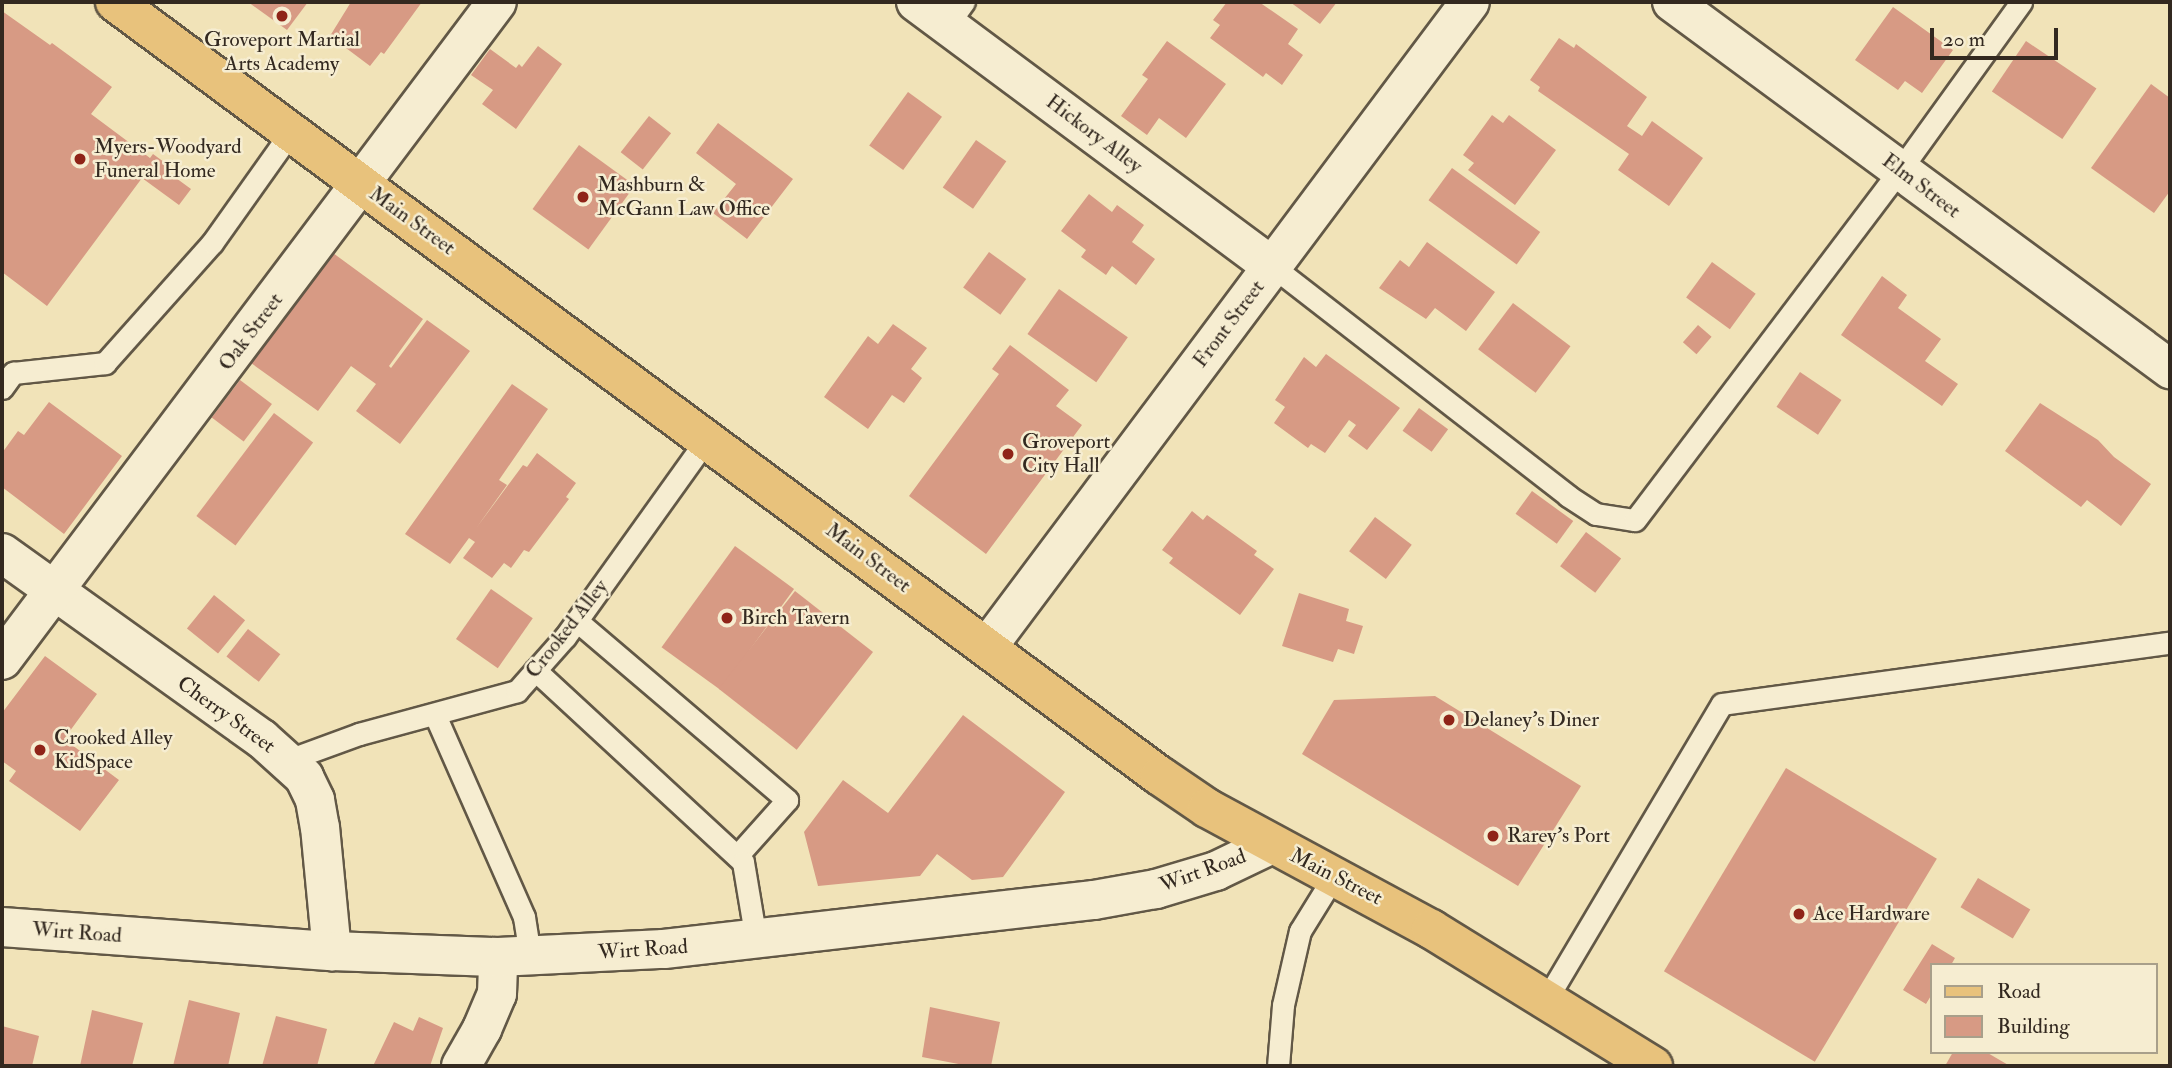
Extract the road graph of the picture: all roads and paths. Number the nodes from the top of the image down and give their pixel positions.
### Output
1 (115, 2) edge
2 (497, 2) edge
3 (916, 2) edge
4 (1470, 2) edge
5 (1672, 2) edge
6 (2021, 2) edge
7 (955, 13) edge
8 (291, 132) junction
9 (1900, 170) junction
10 (362, 184) junction
11 (1272, 266) junction
12 (2170, 369) edge
13 (2, 388) edge
14 (707, 439) junction
15 (2, 553) edge
16 (54, 590) junction
17 (577, 621) junction
18 (2170, 643) edge
19 (988, 646) junction
20 (2, 660) edge
21 (536, 670) junction
22 (435, 715) junction
23 (288, 760) junction
24 (1272, 844) junction
25 (737, 856) junction
26 (1334, 876) junction
27 (2, 927) edge
28 (757, 940) junction
29 (332, 951) junction
30 (514, 956) junction
31 (1546, 1000) junction
32 (461, 1066) edge
33 (1278, 1066) edge
34 (1653, 1066) edge

1 - 8 main road, Main Street
2 - 10 street, Oak Street
3 - 7 street, Hickory Alley
4 - 11 street, Front Street
5 - 9 street, Elm Street
6 - 9 lane
7 - 11 street, Hickory Alley
8 - 10 main road, Main Street
8 - 13 lane
9 - 11 lane
9 - 12 street, Elm Street
10 - 14 main road, Main Street
10 - 16 street, Oak Street
11 - 19 street, Front Street
14 - 17 lane, Crooked Alley
14 - 19 main road, Main Street
15 - 16 street, Cherry Street
16 - 20 street, Oak Street
16 - 23 street, Cherry Street
17 - 21 lane, Crooked Alley
17 - 25 lane
18 - 31 lane
19 - 24 main road, Main Street
21 - 22 lane, Crooked Alley
21 - 25 lane
22 - 23 lane, Crooked Alley
22 - 30 lane
23 - 29 street, Cherry Street
24 - 26 main road, Main Street
24 - 28 street, Wirt Road
25 - 28 lane
26 - 31 main road, Main Street
26 - 33 lane
27 - 29 street, Wirt Road
28 - 30 street, Wirt Road
29 - 30 street, Wirt Road
30 - 32 street
31 - 34 main road, Main Street

